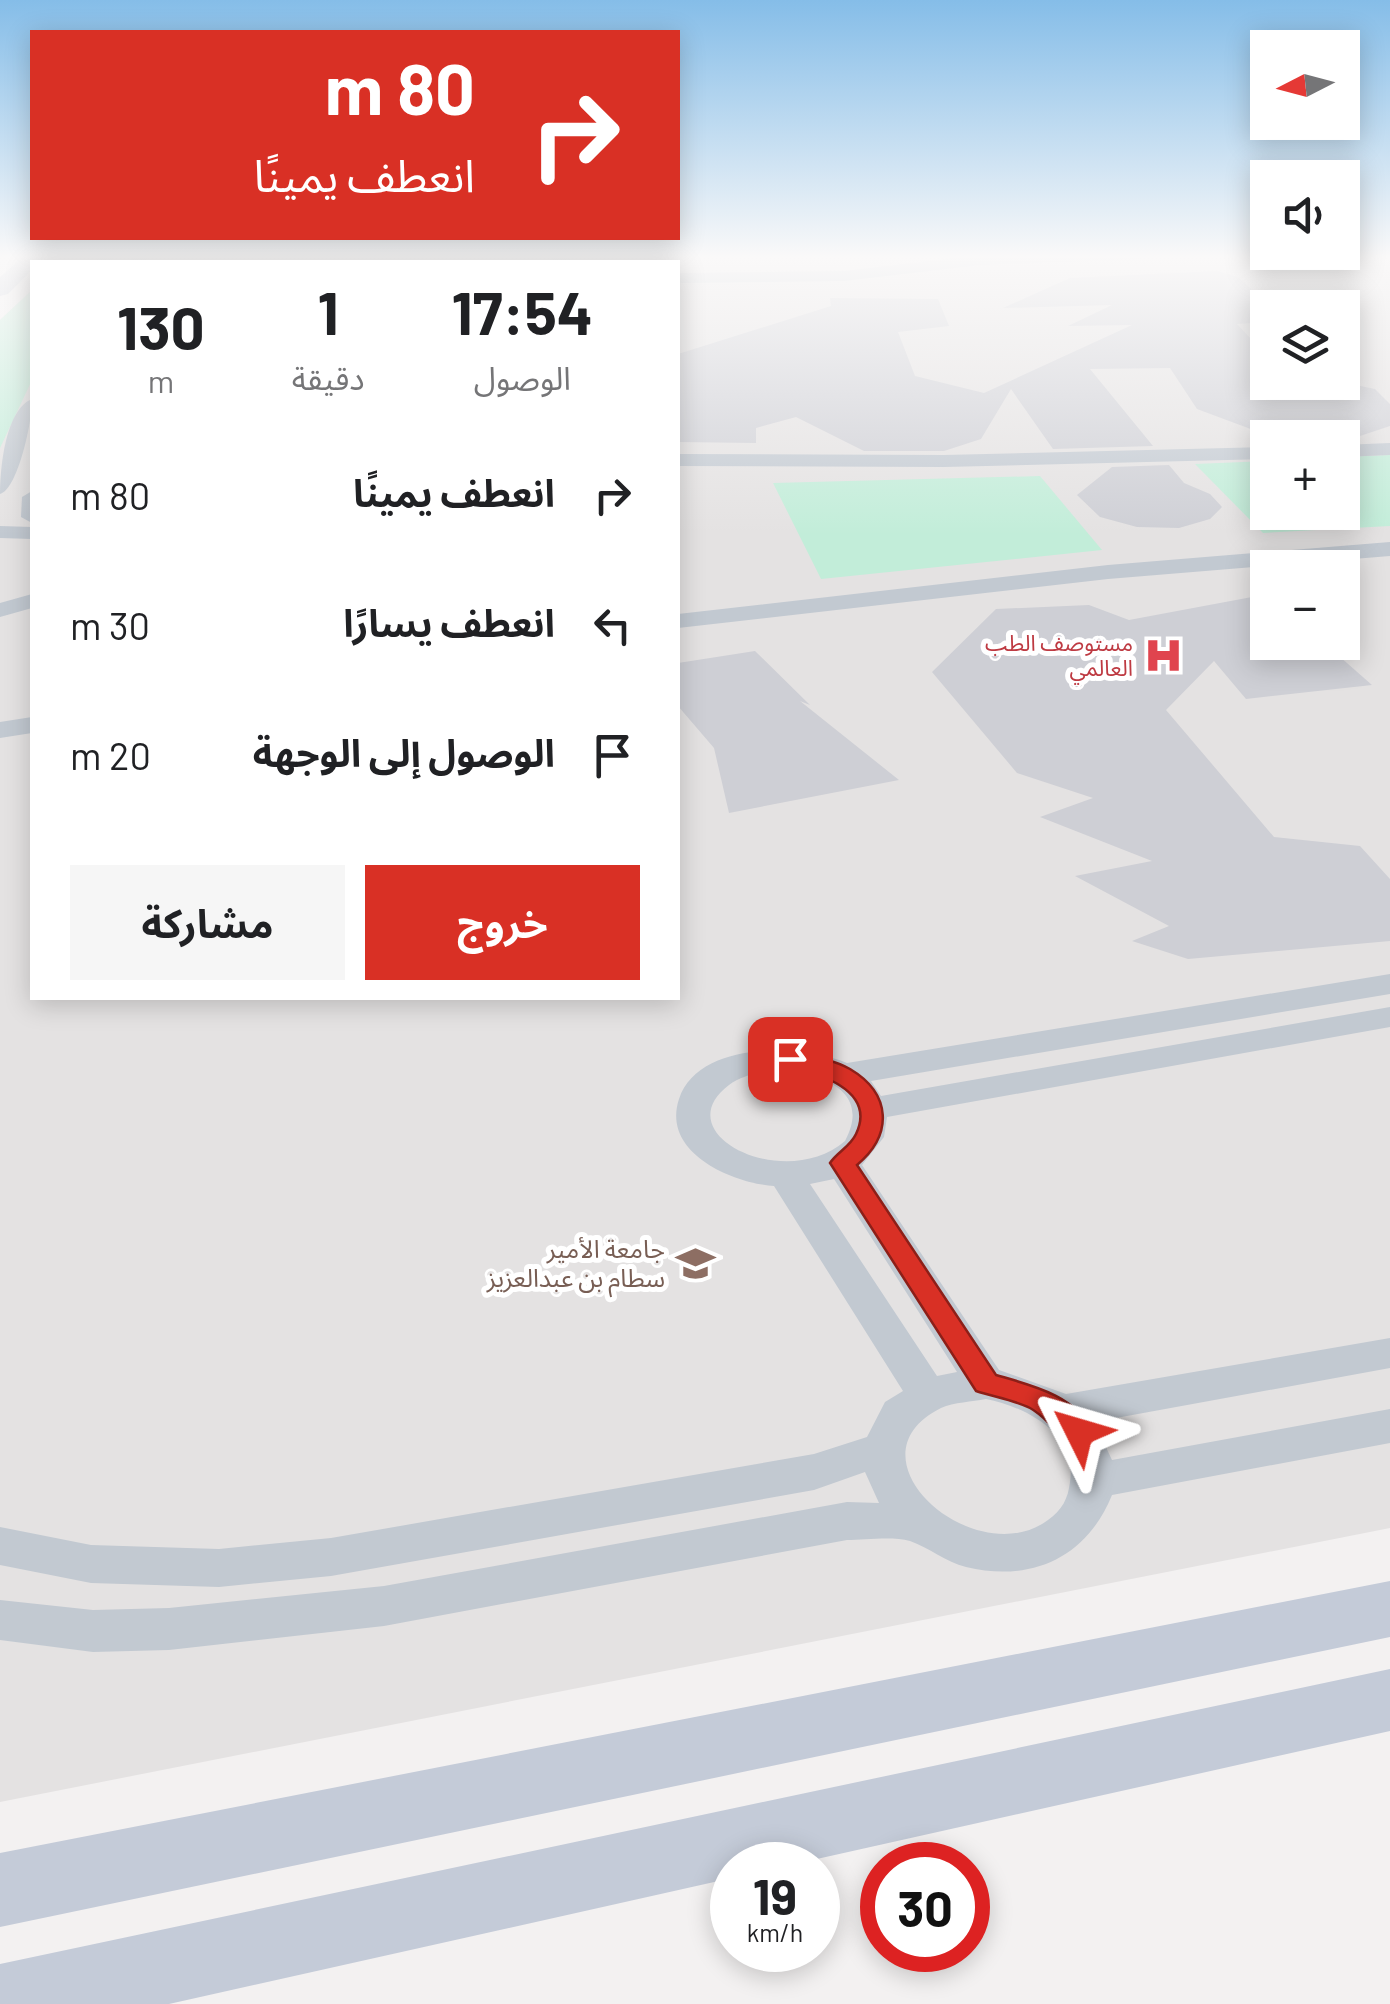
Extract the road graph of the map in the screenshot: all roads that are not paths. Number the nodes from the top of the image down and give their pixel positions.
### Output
1 (28, 425) edge
2 (1390, 449) edge
3 (1360, 450) edge
4 (1250, 453) edge
5 (680, 460) edge
6 (0, 488) edge
7 (0, 532) edge
8 (30, 533) edge
9 (1390, 548) edge
10 (30, 601) edge
11 (2, 611) edge
12 (680, 621) edge
13 (30, 725) edge
14 (0, 730) edge
15 (1390, 984) edge
16 (1390, 1016) edge
17 (843, 1075) junction
18 (871, 1109) junction
19 (842, 1163) junction
20 (786, 1176) junction
21 (1390, 1352) edge
22 (986, 1383) junction
23 (926, 1393) junction
24 (1060, 1412) junction
25 (1390, 1426) edge
26 (883, 1449) junction
27 (1095, 1481) junction
28 (918, 1523) junction
29 (0, 1546) edge
30 (1390, 1608) edge
31 (0, 1620) edge
32 (1390, 1700) edge
33 (0, 1890) edge
34 (0, 2003) edge

1 - 6 street
2 - 3 street
4 - 5 street
7 - 8 street
9 - 12 street
10 - 11 street
13 - 14 street
15 - 17 street
16 - 18 street
17 - 18 street
17 - 20 street
18 - 19 street
19 - 20 street
19 - 22 street
20 - 23 street
21 - 24 street
22 - 23 street
22 - 24 street
23 - 26 street
24 - 27 street
25 - 27 street
26 - 28 street
26 - 29 street
27 - 28 street
28 - 31 street
30 - 33 street
32 - 34 street

